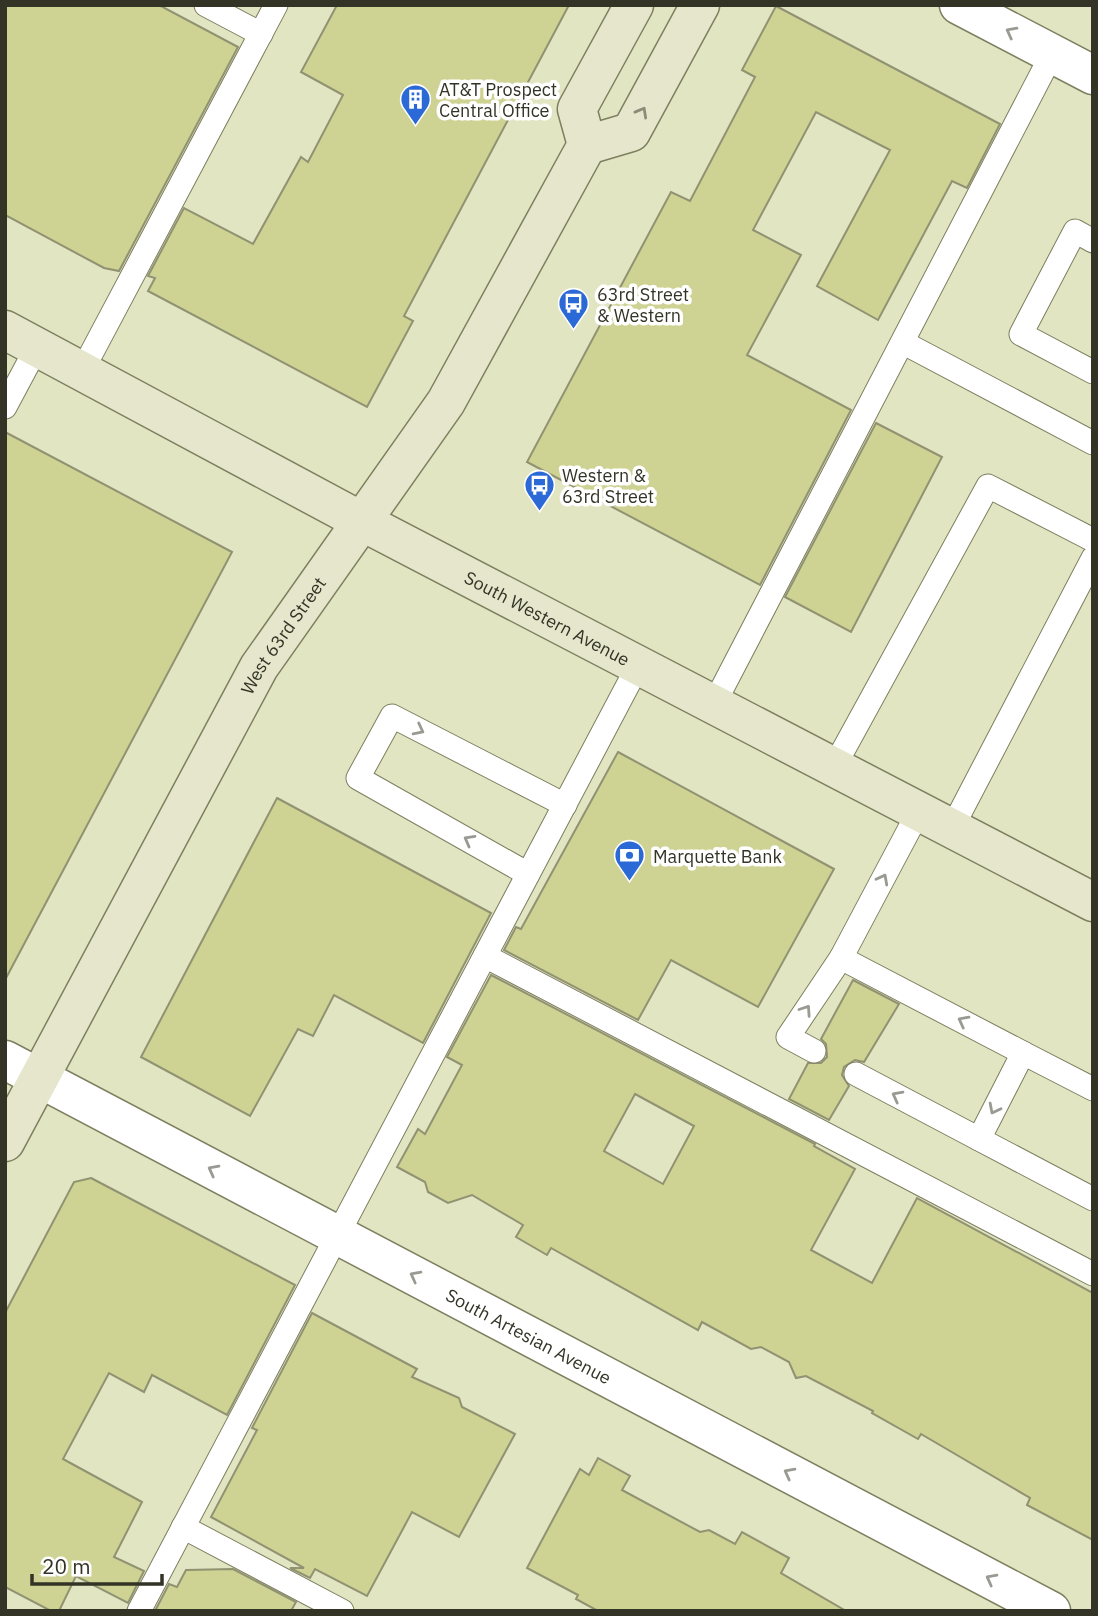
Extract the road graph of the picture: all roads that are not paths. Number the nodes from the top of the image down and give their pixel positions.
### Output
1 (206, 5) edge
2 (276, 5) edge
3 (634, 5) edge
4 (700, 5) edge
5 (960, 5) edge
6 (261, 34) junction
7 (1052, 54) junction
8 (1093, 75) edge
9 (587, 145) junction
10 (1093, 241) edge
11 (21, 338) edge
12 (904, 343) junction
13 (82, 371) junction
14 (1093, 372) edge
15 (5, 407) edge
16 (1093, 443) edge
17 (361, 521) junction
18 (1093, 540) edge
19 (1093, 558) edge
20 (639, 664) junction
21 (714, 704) junction
22 (834, 767) junction
23 (565, 805) junction
24 (936, 820) junction
25 (528, 874) junction
26 (1093, 902) edge
27 (485, 956) junction
28 (841, 958) junction
29 (814, 1051) dead end
30 (1023, 1053) junction
31 (5, 1060) edge
32 (856, 1074) dead end
33 (40, 1078) junction
34 (1093, 1089) edge
35 (979, 1139) junction
36 (5, 1142) edge
37 (1093, 1199) edge
38 (338, 1235) junction
39 (1093, 1274) edge
40 (183, 1527) junction
41 (139, 1611) edge
42 (342, 1611) edge
43 (1051, 1611) edge

1 - 6 lane
2 - 6 lane
3 - 9 main road
9 -> 4 main road
7 -> 5 street
6 - 13 lane
7 - 8 street
7 - 12 lane
9 - 17 main road, West 63rd Street
10 - 14 lane
11 - 13 main road, South Western Avenue
11 - 15 lane
12 - 16 lane
12 - 21 lane
13 - 17 main road, South Western Avenue
17 - 20 main road, South Western Avenue
17 - 33 main road, West 63rd Street
18 - 22 lane
19 - 24 lane
20 - 21 main road, South Western Avenue
20 - 23 lane
21 - 22 main road, South Western Avenue
22 - 24 main road, South Western Avenue
23 - 25 lane
25 -> 23 lane
24 - 26 main road, South Western Avenue
28 -> 24 lane
25 - 27 lane
27 - 38 lane
27 - 39 lane
29 -> 28 lane
30 -> 28 lane
30 - 34 lane
30 -> 35 lane
31 - 33 street, South Artesian Avenue
35 -> 32 lane
33 - 36 main road, West 63rd Street
38 -> 33 street, South Artesian Avenue
35 - 37 lane
38 - 40 lane
43 -> 38 street, South Artesian Avenue
40 - 41 lane
40 - 42 lane

